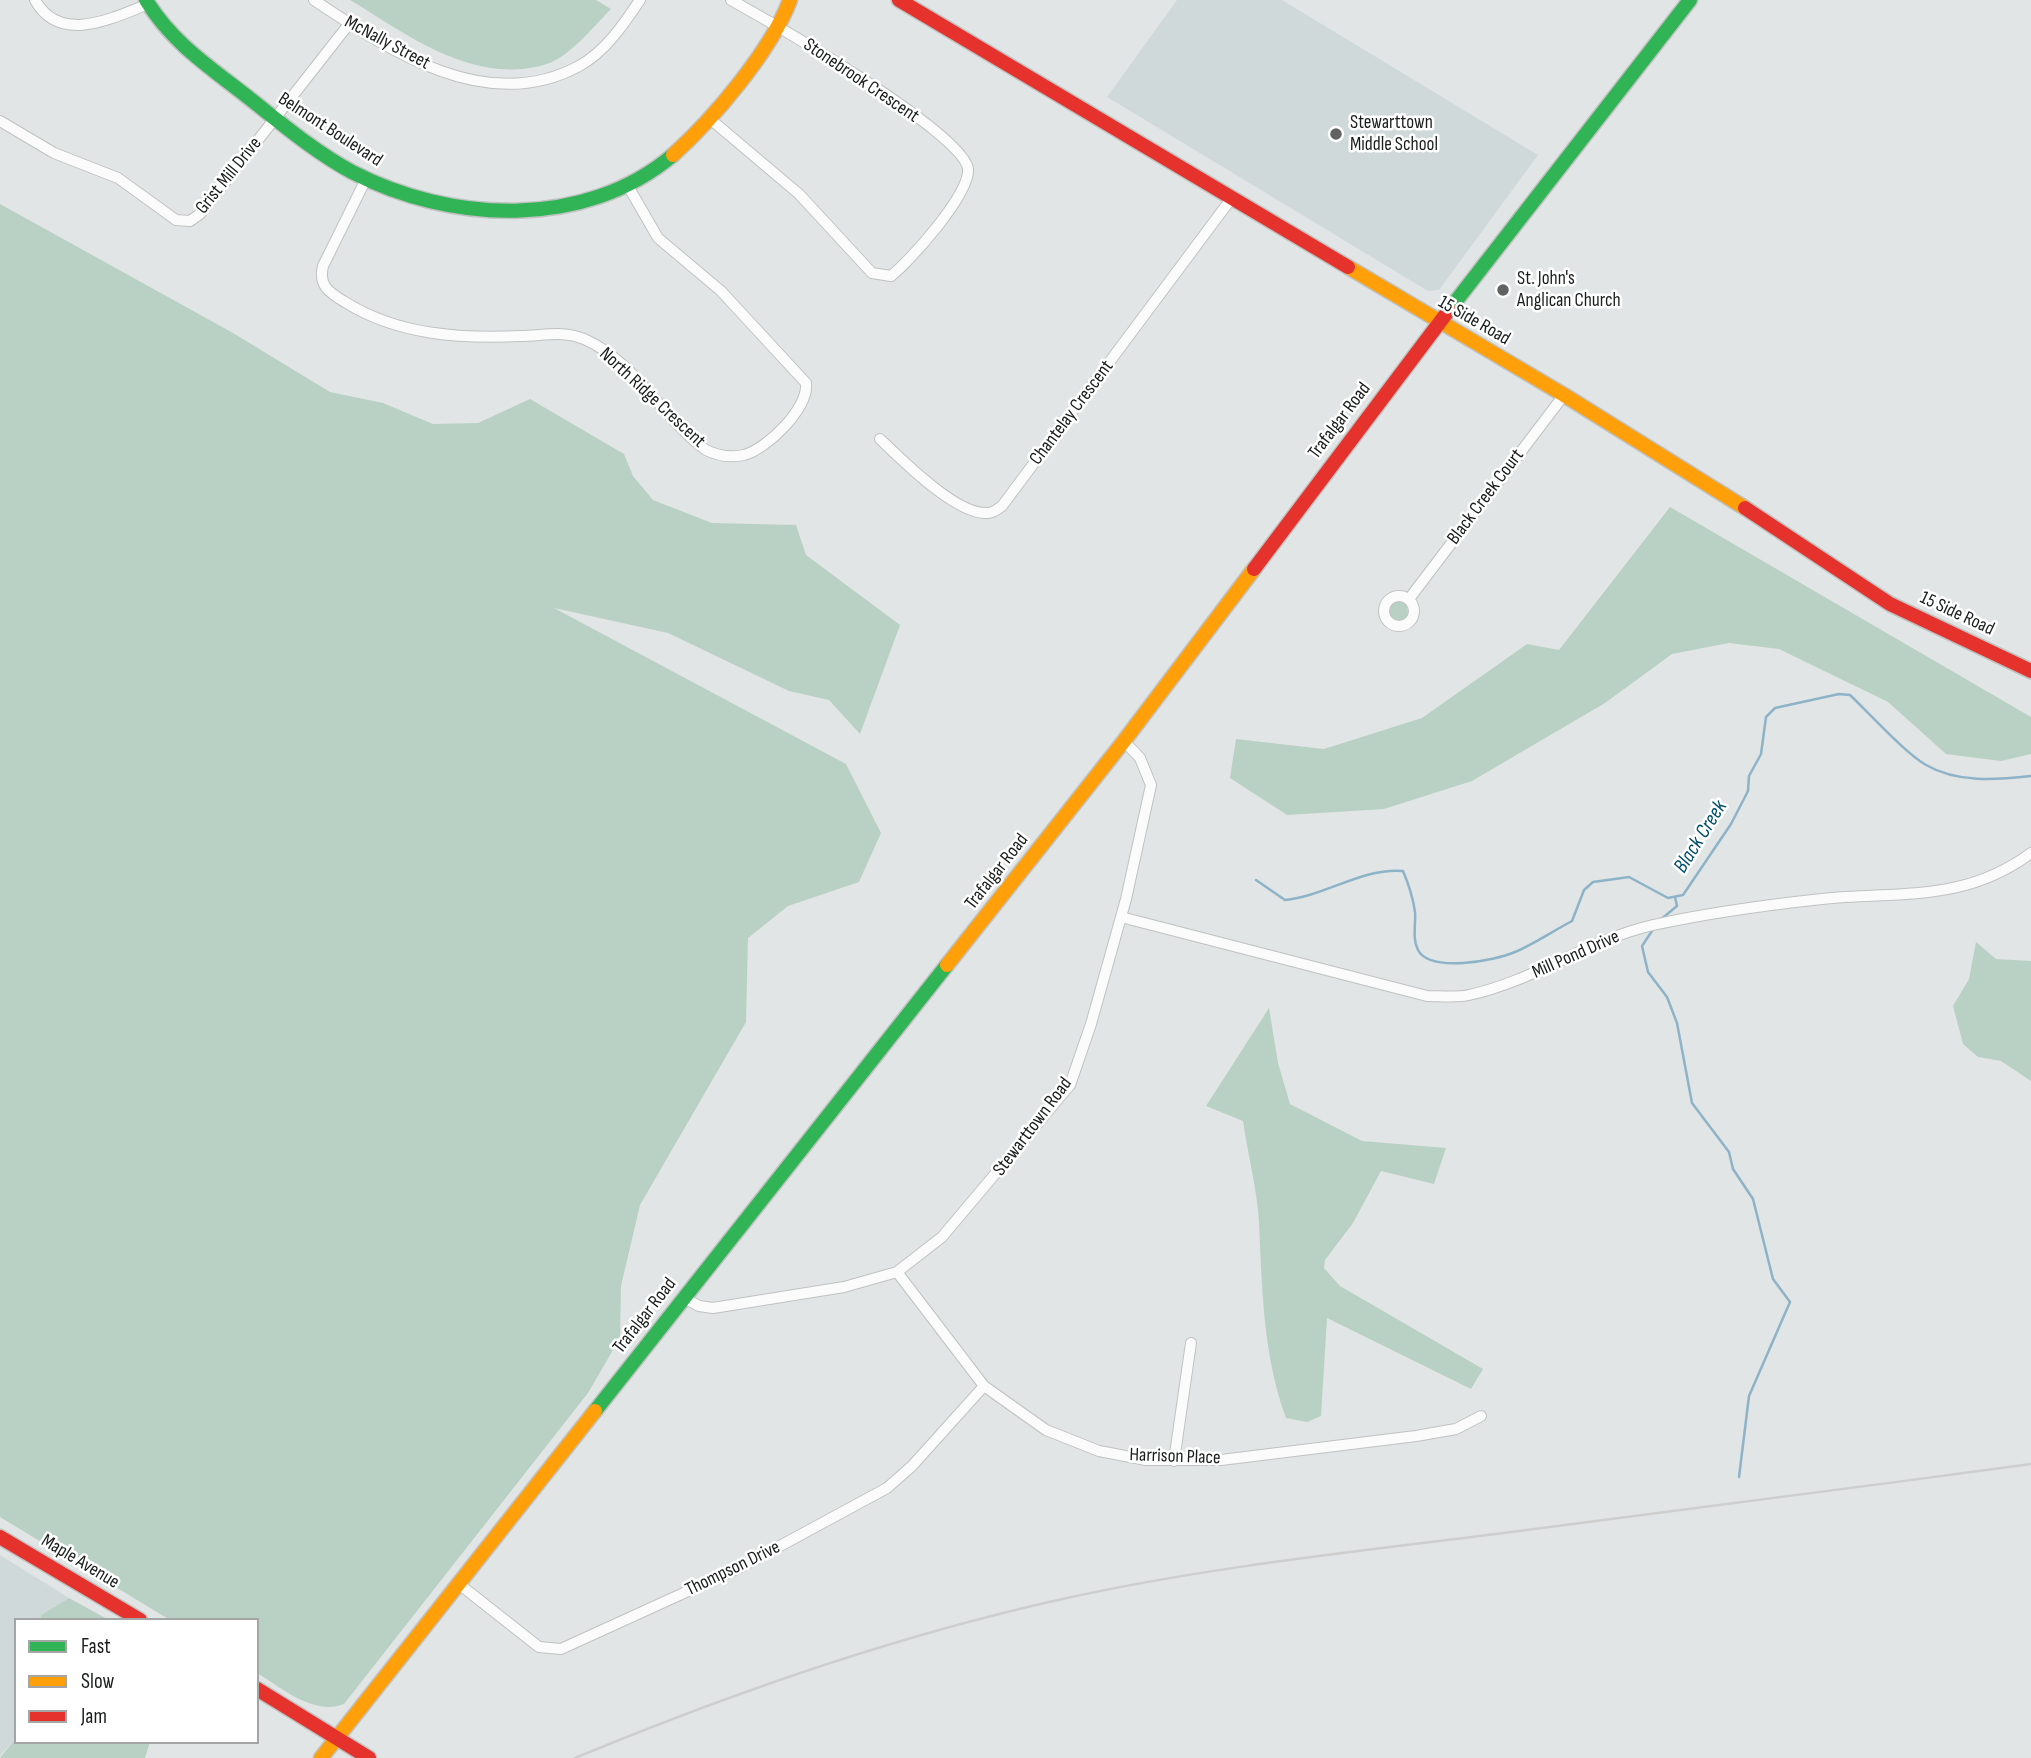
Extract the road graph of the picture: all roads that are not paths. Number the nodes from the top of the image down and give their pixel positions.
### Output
1 (35, 0) edge
2 (314, 0) edge
3 (640, 0) edge
4 (731, 0) edge
5 (801, 0) edge
6 (899, 0) edge
7 (1690, 0) edge
8 (147, 2) edge
9 (788, 6) edge
10 (349, 24) junction
11 (778, 26) junction
12 (275, 118) junction
13 (709, 118) junction
14 (0, 121) edge
15 (366, 179) junction
16 (628, 186) junction
17 (1231, 199) junction
18 (1439, 323) junction
19 (1564, 395) junction
20 (880, 439) dead end
21 (1409, 599) dead end
22 (2031, 671) edge
23 (1124, 741) junction
24 (2031, 853) edge
25 (1121, 917) junction
26 (897, 1272) junction
27 (684, 1298) junction
28 (1191, 1343) dead end
29 (984, 1386) junction
30 (1482, 1416) dead end
31 (1174, 1461) junction
32 (0, 1537) edge
33 (460, 1584) junction
34 (137, 1618) edge
35 (259, 1690) edge
36 (337, 1737) junction
37 (321, 1758) edge
38 (369, 1758) edge

1 - 8 street
2 - 10 street, McNally Street
3 - 10 street, McNally Street
4 - 11 street
5 - 9 main road, Belmont Boulevard
6 - 17 main road, 15 Side Road
7 - 18 main road, Trafalgar Road
8 - 12 main road, Belmont Boulevard
9 - 11 main road, Belmont Boulevard
10 - 12 street, Grist Mill Drive
11 - 13 main road, Belmont Boulevard
11 - 13 street, Stonebrook Crescent
12 - 14 street, Grist Mill Drive
12 - 15 main road, Belmont Boulevard
13 - 16 main road, Belmont Boulevard
15 - 16 main road, Belmont Boulevard
15 - 16 street, North Ridge Crescent
17 - 18 main road, 15 Side Road
17 - 20 street, Chantelay Crescent
18 - 19 main road, 15 Side Road
18 - 23 main road, Trafalgar Road
19 - 21 street, Black Creek Court
19 - 22 main road, 15 Side Road
23 - 25 street, Stewarttown Road
23 - 27 main road, Trafalgar Road
24 - 25 street, Mill Pond Drive
25 - 26 street, Stewarttown Road
26 - 27 street, Stewarttown Road
26 - 29 street, Harrison Place
27 - 33 main road, Trafalgar Road
28 - 31 street
29 - 31 street, Harrison Place
29 - 33 street, Thompson Drive
30 - 31 street, Harrison Place
32 - 34 main road, Maple Avenue
33 - 36 main road, Trafalgar Road
35 - 36 main road
36 - 37 main road, Trafalgar Road
36 - 38 main road

